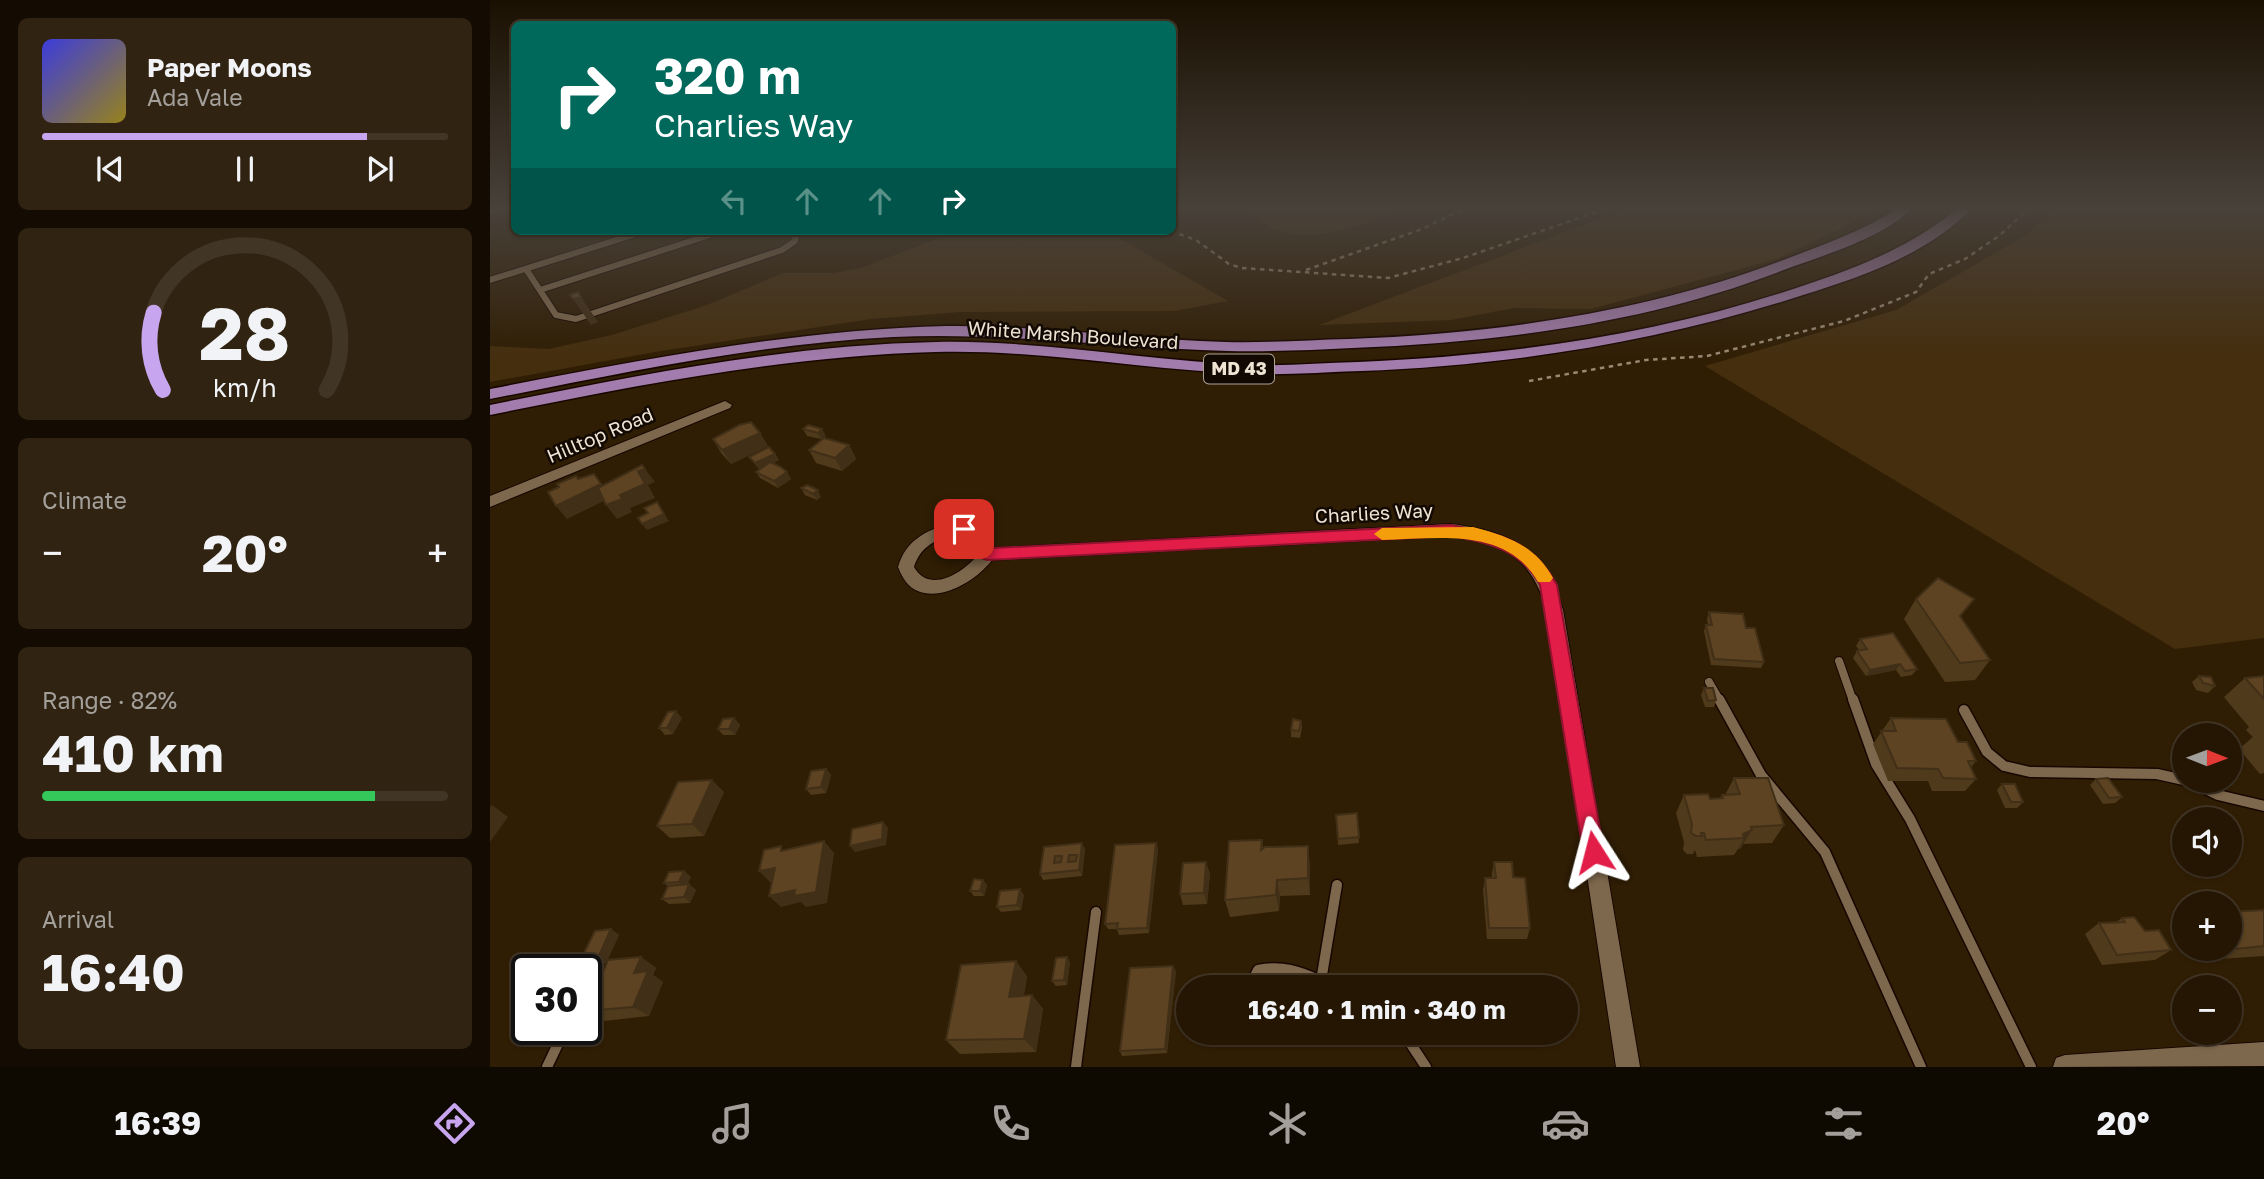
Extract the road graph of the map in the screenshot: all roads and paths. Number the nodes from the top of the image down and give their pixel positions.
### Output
1 (558, 259) edge
2 (636, 259) edge
3 (756, 259) edge
4 (1222, 259) edge
5 (1335, 259) edge
6 (1460, 259) edge
7 (1800, 259) edge
8 (1884, 259) edge
9 (1965, 259) edge
10 (526, 269) junction
11 (1300, 271) junction
12 (490, 280) edge
13 (540, 290) junction
14 (1529, 382) dead end
15 (490, 394) edge
16 (725, 405) dead end
17 (490, 410) edge
18 (490, 502) edge
19 (987, 554) junction
20 (1839, 661) dead end
21 (1709, 682) dead end
22 (1964, 710) dead end
23 (2172, 777) edge
24 (2214, 793) edge
25 (2264, 806) edge
26 (1337, 884) dead end
27 (1096, 912) dead end
28 (1255, 975) edge
29 (1304, 975) edge
30 (1321, 975) edge
31 (557, 1045) edge
32 (1412, 1045) edge
33 (2264, 1054) edge
34 (547, 1067) edge
35 (1076, 1067) edge
36 (1426, 1067) edge
37 (1628, 1067) edge
38 (1921, 1067) edge
39 (2031, 1067) edge
40 (2064, 1067) edge

1 - 10 lane
2 - 13 lane
3 - 13 lane
4 - 11 path
5 - 11 path
6 - 11 path
7 - 15 main road, White Marsh Boulevard / MD 43
8 - 17 main road, White Marsh Boulevard / MD 43
9 - 14 path
10 - 12 lane
10 - 13 lane
16 - 18 street, Hilltop Road
19 - 19 street
19 - 37 street, Charlies Way
20 - 39 lane
21 - 38 lane
22 - 23 lane
24 - 25 lane
26 - 30 lane
27 - 35 lane
28 - 29 lane
31 - 34 lane
32 - 36 lane
33 - 40 street

